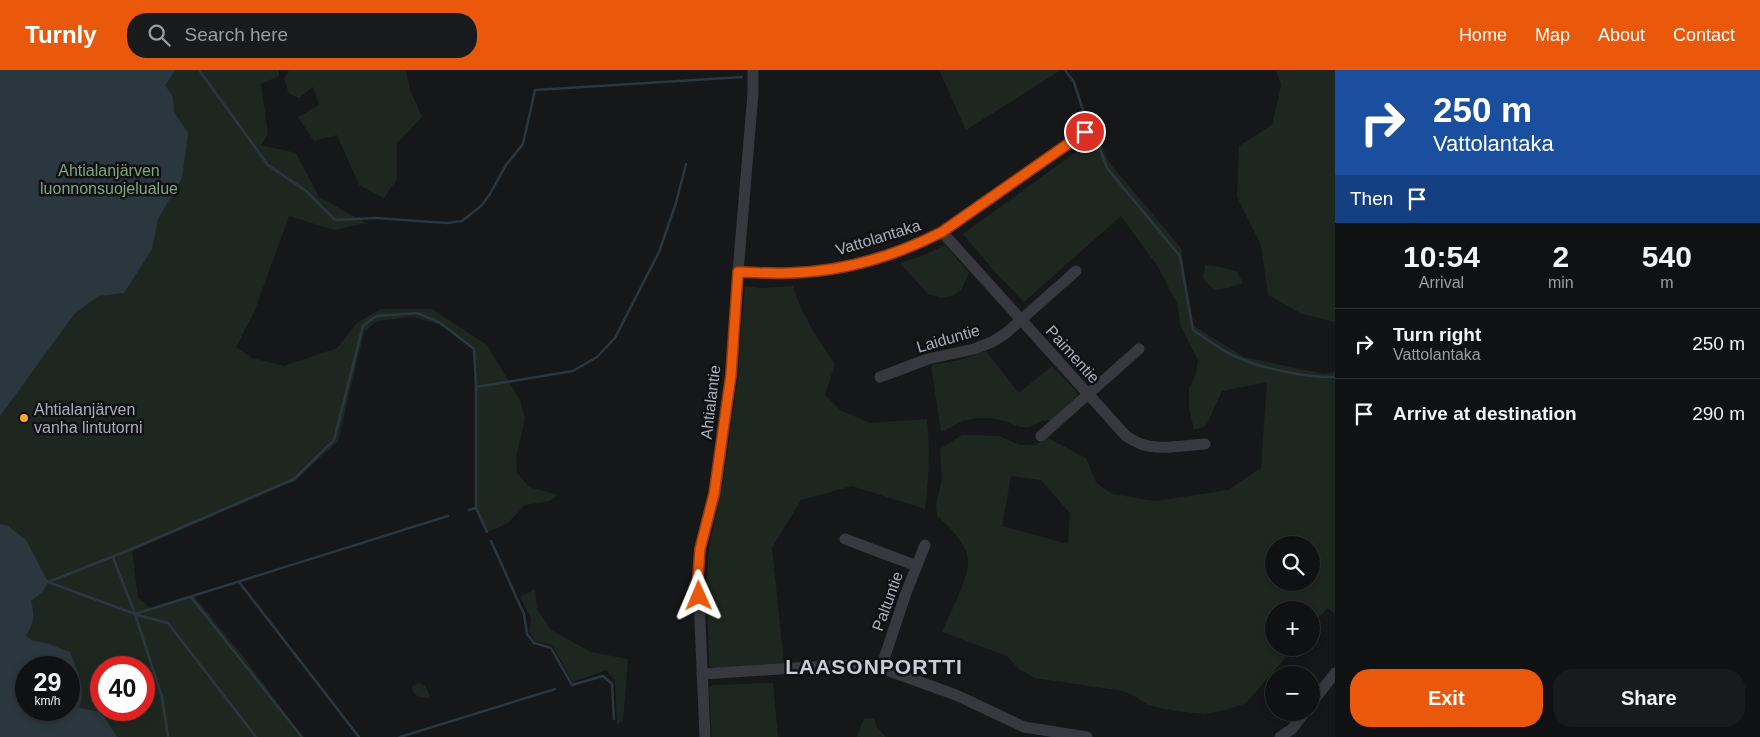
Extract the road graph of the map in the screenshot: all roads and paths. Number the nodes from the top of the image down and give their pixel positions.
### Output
1 (753, 70) edge
2 (1085, 132) dead end
3 (942, 232) junction
4 (1076, 271) dead end
5 (738, 272) junction
6 (1021, 320) junction
7 (1139, 349) dead end
8 (880, 377) dead end
9 (1088, 395) junction
10 (1041, 436) dead end
11 (1205, 444) dead end
12 (845, 538) dead end
13 (925, 546) dead end
14 (917, 566) junction
15 (880, 668) junction
16 (1335, 673) edge
17 (702, 674) junction
18 (1320, 692) edge
19 (1298, 721) edge
20 (705, 737) edge
21 (1087, 737) edge
22 (1280, 737) edge

1 - 5 street, Ahtialantie
2 - 3 street, Vattolantaka
3 - 5 street, Vattolantaka
3 - 6 street, Paimentie
4 - 6 street, Laiduntie
5 - 17 street, Ahtialantie
6 - 8 street, Laiduntie
6 - 9 street, Paimentie
7 - 9 street
9 - 10 street
9 - 11 street, Paimentie
12 - 14 street
13 - 14 street, Paltuntie
14 - 15 street, Paltuntie
15 - 17 street
15 - 21 street
16 - 18 street
17 - 20 street, Ahtialantie
19 - 22 street

